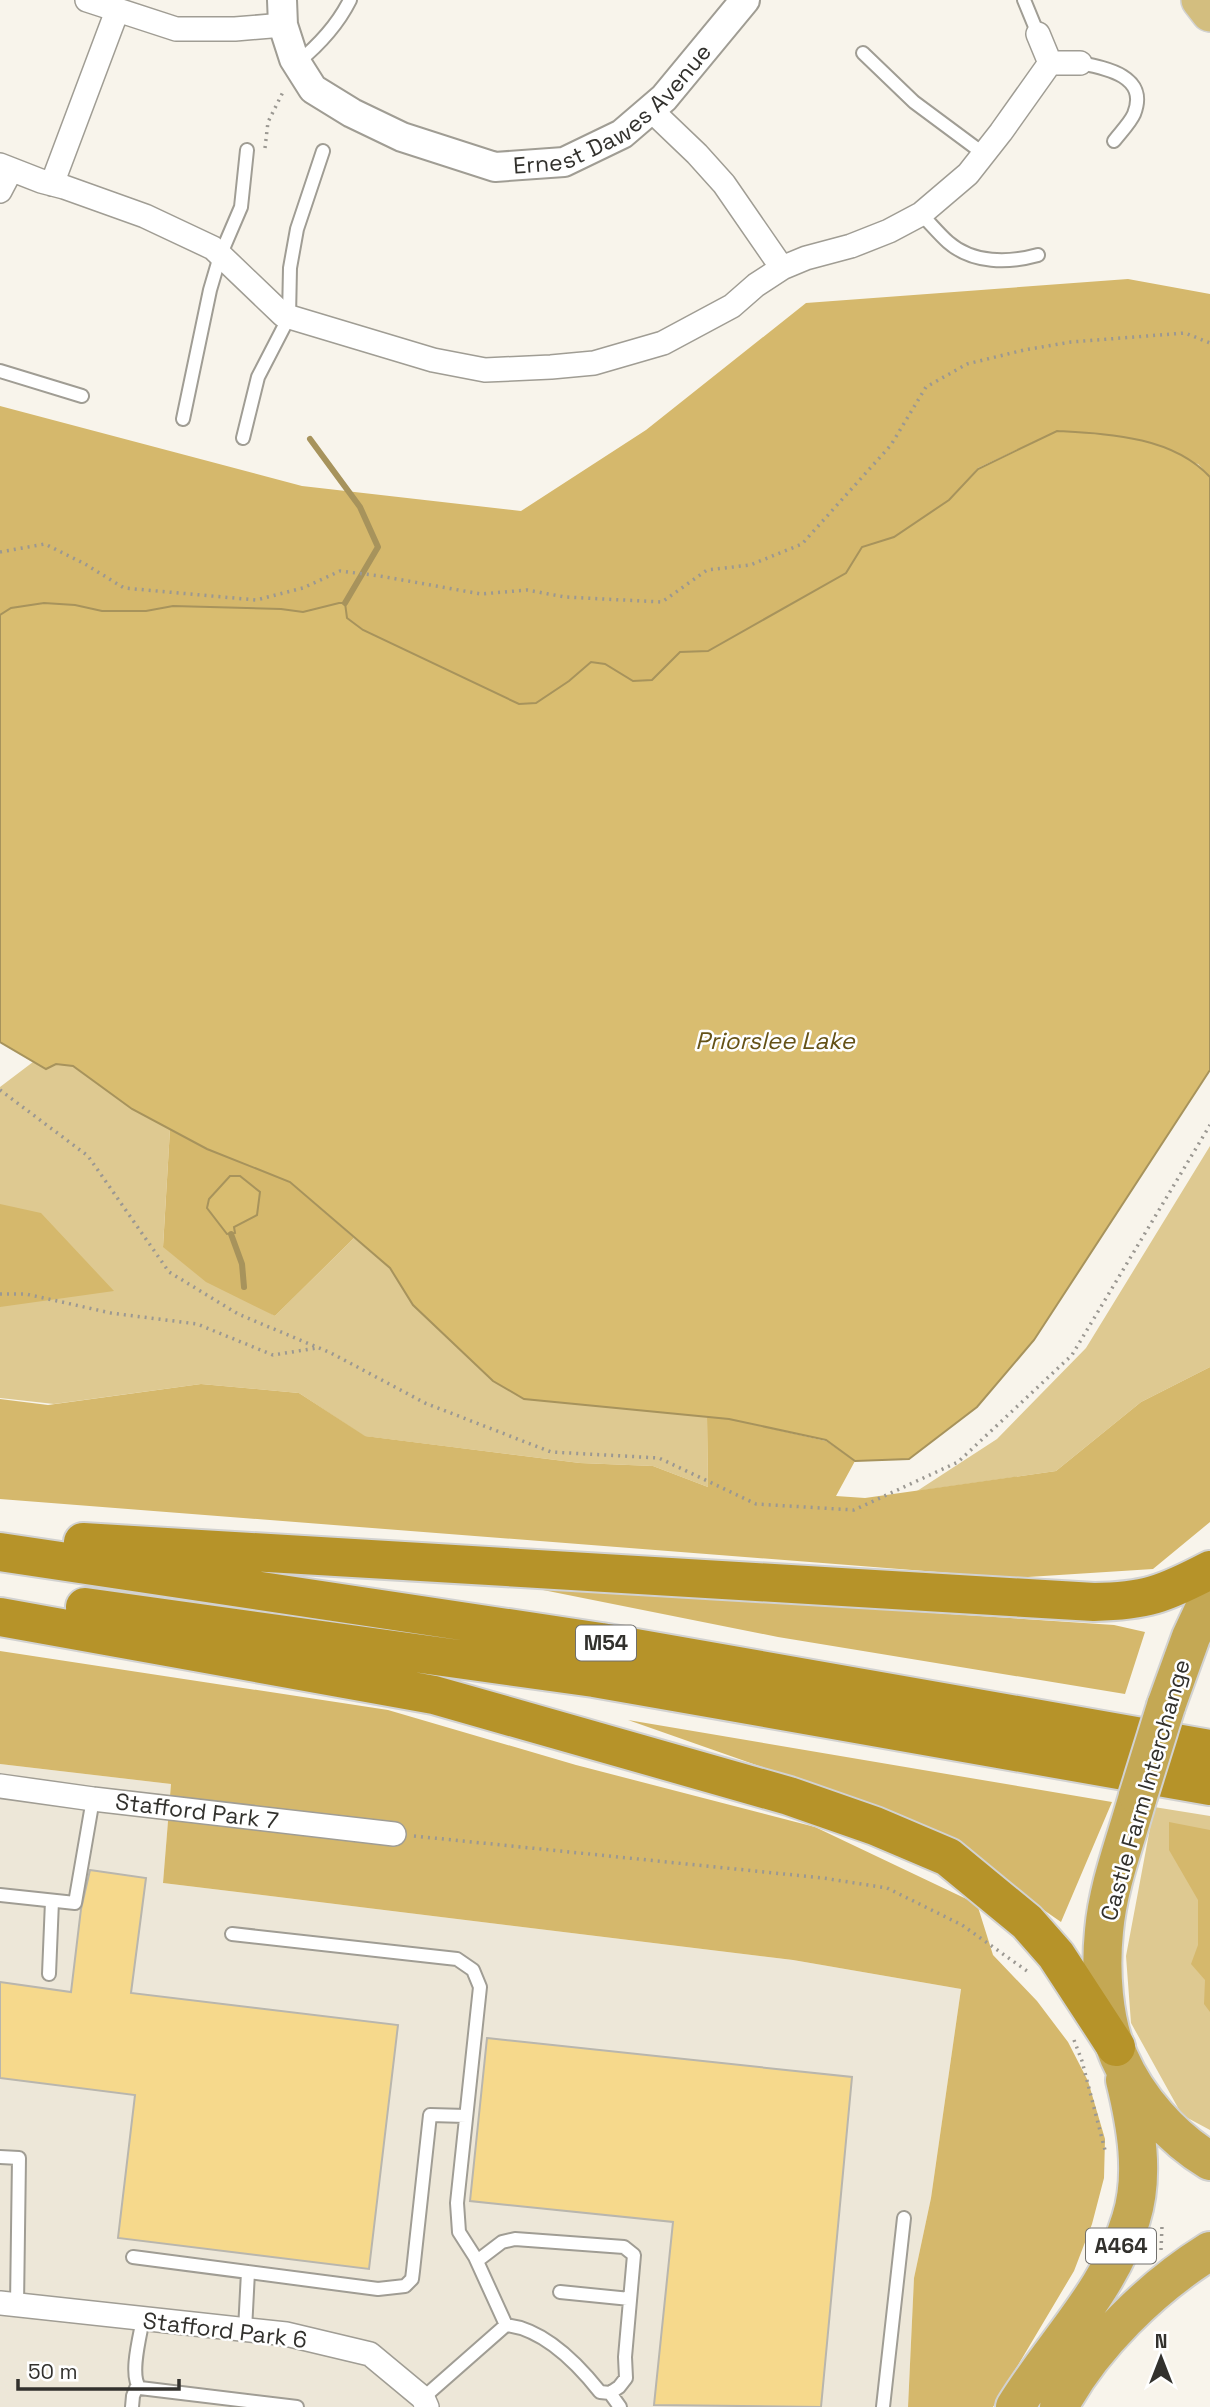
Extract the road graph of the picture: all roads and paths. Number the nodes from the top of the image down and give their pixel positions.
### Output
1 (87, 0) edge
2 (350, 0) edge
3 (745, 0) edge
4 (1024, 0) edge
5 (1199, 0) edge
6 (117, 11) junction
7 (283, 13) edge
8 (1210, 13) edge
9 (1038, 34) joint
10 (863, 53) dead end
11 (297, 64) junction
12 (1050, 64) junction
13 (1080, 64) joint
14 (651, 110) junction
15 (1114, 141) dead end
16 (247, 150) dead end
17 (323, 151) dead end
18 (984, 154) junction
19 (6, 167) edge
20 (52, 184) junction
21 (0, 191) edge
22 (921, 214) junction
23 (1038, 255) dead end
24 (220, 256) junction
25 (782, 268) junction
26 (289, 317) junction
27 (1210, 343) edge
28 (0, 371) edge
29 (82, 396) dead end
30 (183, 418) dead end
31 (243, 438) dead end
32 (0, 552) edge
33 (0, 1090) edge
34 (1210, 1125) edge
35 (0, 1294) edge
36 (319, 1348) junction
37 (0, 1537) edge
38 (0, 1552) edge
39 (1210, 1570) edge
40 (0, 1595) edge
41 (1210, 1596) edge
42 (0, 1617) edge
43 (1210, 1749) edge
44 (0, 1786) edge
45 (1210, 1786) edge
46 (93, 1799) junction
47 (394, 1834) joint
48 (0, 1895) edge
49 (52, 1901) junction
50 (232, 1934) dead end
51 (49, 1974) dead end
52 (1032, 1975) dead end
53 (1073, 2038) dead end
54 (1118, 2052) junction
55 (466, 2116) junction
56 (0, 2158) edge
57 (1210, 2161) edge
58 (1109, 2166) dead end
59 (904, 2218) dead end
60 (1210, 2251) edge
61 (132, 2257) dead end
62 (477, 2261) junction
63 (248, 2272) junction
64 (559, 2292) dead end
65 (630, 2299) junction
66 (8, 2304) edge
67 (143, 2319) junction
68 (506, 2325) junction
69 (245, 2330) junction
70 (137, 2386) junction
71 (610, 2393) junction
72 (425, 2403) edge
73 (132, 2407) edge
74 (297, 2407) edge
75 (620, 2407) edge
76 (883, 2407) edge
77 (1015, 2407) edge
78 (1059, 2407) edge

1 - 6 street
2 - 11 lane
3 - 14 street, Ernest Dawes Avenue
4 - 9 lane
5 - 8 main road
6 - 7 street
6 - 20 street
7 - 11 street, Ernest Dawes Avenue
9 - 12 street
10 - 18 lane
11 - 14 street, Ernest Dawes Avenue
12 - 13 street
12 - 18 street
13 - 15 lane
14 - 25 street
16 - 24 lane
17 - 26 lane
18 - 22 street
19 - 20 street
19 - 21 street
20 - 24 street
22 - 23 lane
22 - 25 street
24 - 26 street
24 - 30 lane
25 - 26 street
26 - 31 lane
27 - 32 path
28 - 29 lane
33 - 36 path
34 - 36 path
35 - 36 path
37 - 39 highway
38 - 43 highway, M54
40 - 45 highway, M54
41 - 54 highway, Castle Farm Interchange, bridge
42 - 54 highway
44 - 46 street, Stafford Park 7
46 - 47 street, Stafford Park 7
46 - 49 lane
47 - 52 path
48 - 49 lane
49 - 51 lane
50 - 55 lane
53 - 58 path
54 - 57 highway, Castle Farm Interchange
54 - 77 highway, A464
55 - 62 lane
55 - 63 lane
56 - 66 lane
59 - 76 lane
60 - 78 highway, A464
61 - 63 lane
62 - 65 lane
62 - 68 lane
63 - 69 lane
64 - 65 lane
65 - 71 lane
66 - 67 street, Stafford Park 6
67 - 69 street, Stafford Park 6
67 - 70 lane
68 - 71 lane
68 - 72 lane
69 - 72 street, Stafford Park 6
70 - 73 lane
70 - 74 lane
71 - 75 lane

